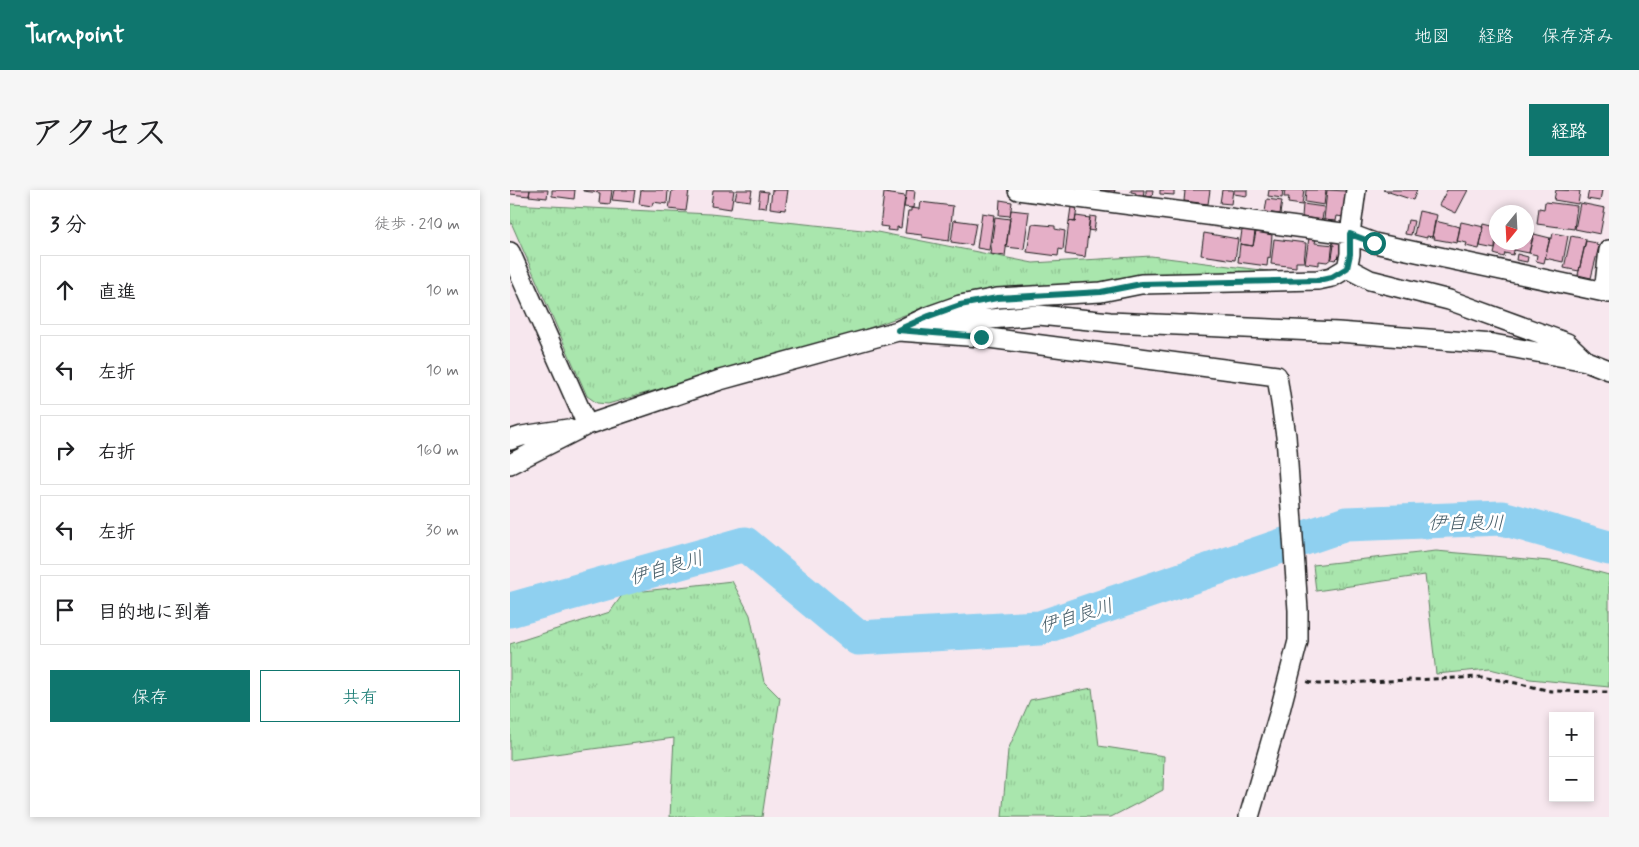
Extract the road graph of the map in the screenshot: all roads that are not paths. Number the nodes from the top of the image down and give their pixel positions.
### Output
1 (1356, 190) edge
2 (1027, 191) edge
3 (1350, 234) junction
4 (1609, 250) edge
5 (510, 252) edge
6 (1347, 268) junction
7 (1606, 292) edge
8 (929, 316) junction
9 (898, 330) junction
10 (1586, 361) junction
11 (1609, 370) edge
12 (587, 425) junction
13 (510, 440) edge
14 (510, 464) edge
15 (1249, 817) edge

1 - 3 street
2 - 3 street
3 - 6 street
3 - 7 street
4 - 7 street
5 - 12 street
6 - 8 street
6 - 10 street
8 - 9 street
8 - 10 street
9 - 12 street
9 - 15 street
10 - 11 street
12 - 13 street
12 - 14 street

